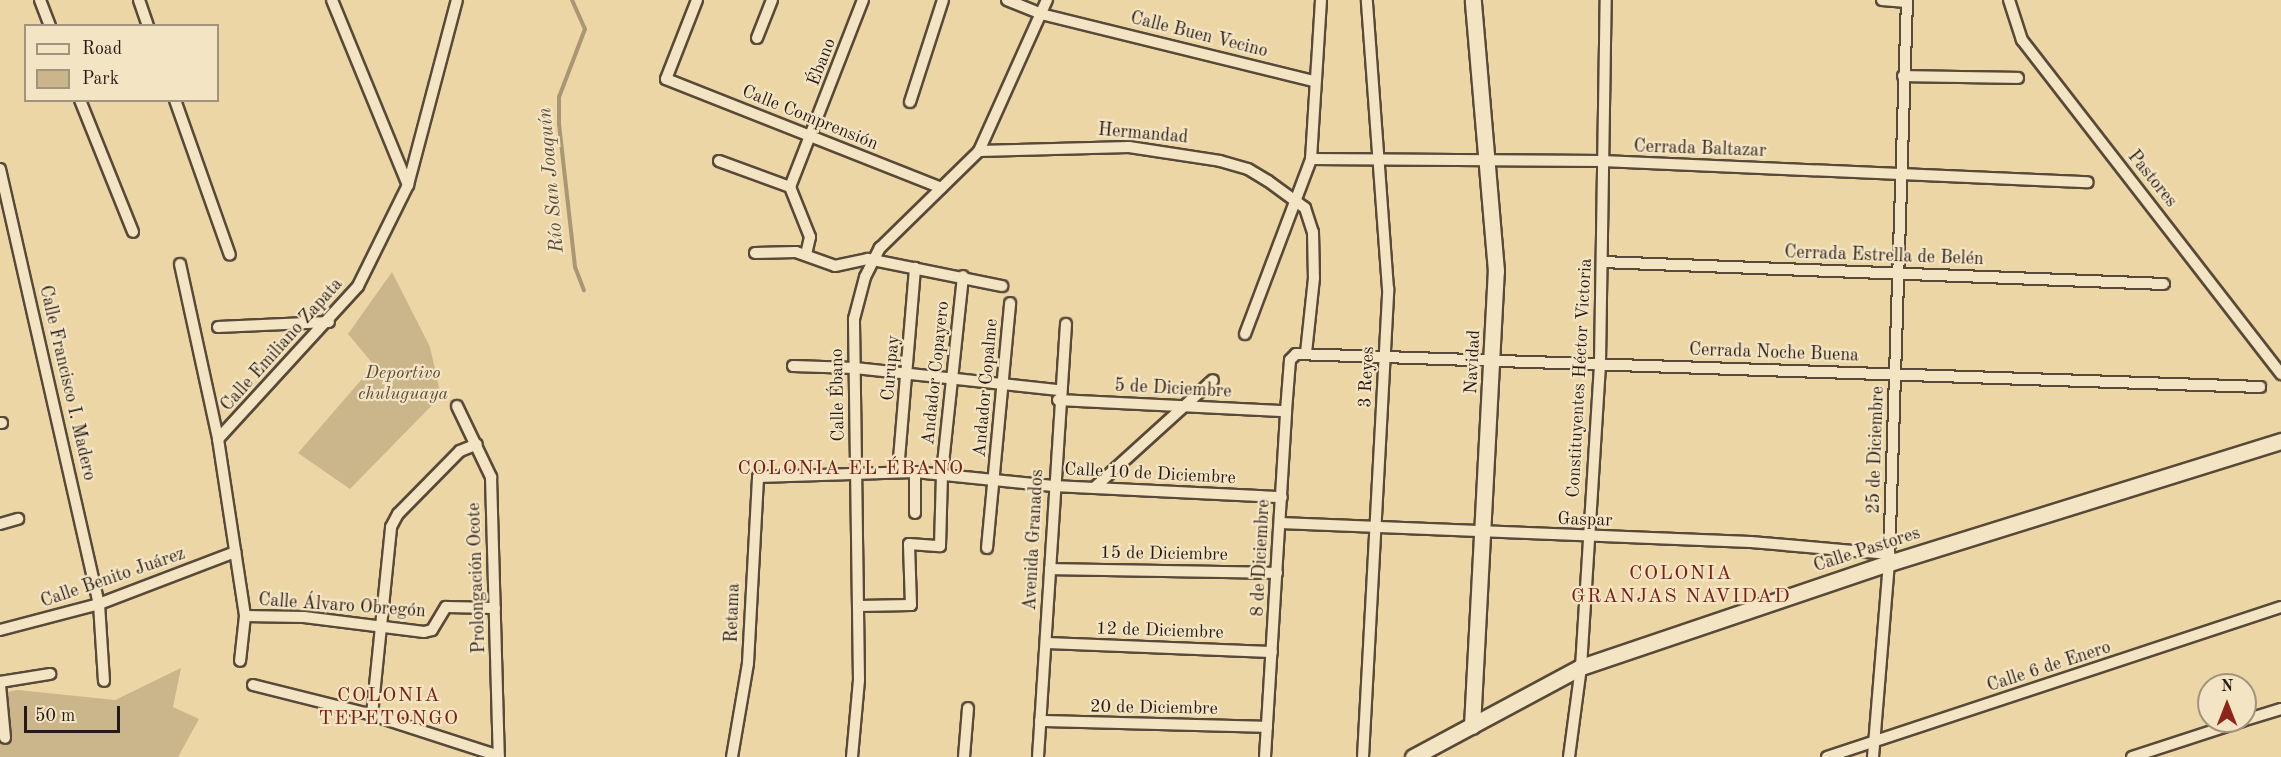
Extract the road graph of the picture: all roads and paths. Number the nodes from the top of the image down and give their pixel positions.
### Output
1 (40, 0) edge
2 (139, 0) edge
3 (332, 0) edge
4 (457, 0) edge
5 (697, 0) edge
6 (772, 0) edge
7 (863, 0) edge
8 (943, 0) edge
9 (1007, 0) edge
10 (1047, 0) edge
11 (1321, 0) edge
12 (1367, 0) edge
13 (1473, 0) edge
14 (1606, 0) edge
15 (1882, 0) edge
16 (2009, 0) edge
17 (1906, 1) edge
18 (1041, 14) junction
19 (49, 24) edge
20 (147, 24) edge
21 (757, 38) dead end
22 (1903, 76) junction
23 (2018, 78) dead end
24 (1314, 81) junction
25 (81, 102) edge
26 (176, 102) edge
27 (910, 102) dead end
28 (812, 136) junction
29 (978, 151) junction
30 (1311, 159) junction
31 (1381, 159) junction
32 (1487, 159) junction
33 (719, 161) dead end
34 (1602, 161) junction
35 (0, 169) edge
36 (1900, 174) junction
37 (2088, 182) dead end
38 (408, 185) junction
39 (790, 187) junction
40 (941, 188) junction
41 (1294, 200) junction
42 (5, 205) edge
43 (133, 232) dead end
44 (755, 253) dead end
45 (230, 255) dead end
46 (806, 255) junction
47 (872, 261) junction
48 (1602, 262) junction
49 (180, 264) dead end
50 (915, 268) junction
51 (1898, 272) junction
52 (963, 276) junction
53 (2164, 284) dead end
54 (1002, 286) dead end
55 (1010, 303) dead end
56 (329, 322) junction
57 (1065, 324) dead end
58 (218, 327) dead end
59 (1245, 334) dead end
60 (1306, 353) junction
61 (1384, 355) junction
62 (1494, 358) junction
63 (1290, 360) joint
64 (1600, 362) junction
65 (793, 366) dead end
66 (855, 368) junction
67 (907, 374) junction
68 (1894, 374) junction
69 (2281, 374) edge
70 (953, 379) junction
71 (1213, 380) dead end
72 (1003, 384) junction
73 (2260, 387) dead end
74 (1058, 395) junction
75 (457, 406) dead end
76 (1183, 407) junction
77 (1286, 411) junction
78 (218, 440) junction
79 (2281, 441) edge
80 (477, 444) junction
81 (855, 471) junction
82 (898, 471) junction
83 (915, 472) junction
84 (942, 473) junction
85 (764, 474) joint
86 (995, 478) junction
87 (1053, 486) junction
88 (1095, 487) junction
89 (1282, 497) junction
90 (915, 513) dead end
91 (18, 519) dead end
92 (1280, 523) junction
93 (0, 524) edge
94 (1376, 526) junction
95 (1483, 532) junction
96 (1588, 537) junction
97 (987, 548) dead end
98 (235, 552) junction
99 (1889, 558) junction
100 (1050, 569) junction
101 (1277, 573) junction
102 (99, 604) junction
103 (859, 606) junction
104 (2281, 607) edge
105 (495, 608) junction
106 (245, 616) junction
107 (381, 624) junction
108 (0, 630) edge
109 (1046, 643) junction
110 (1272, 652) junction
111 (240, 661) dead end
112 (1581, 667) junction
113 (50, 674) dead end
114 (104, 681) dead end
115 (0, 684) edge
116 (253, 685) dead end
117 (968, 708) dead end
118 (2281, 709) edge
119 (372, 715) junction
120 (2257, 717) edge
121 (1040, 721) junction
122 (1472, 726) junction
123 (1267, 727) junction
124 (2207, 733) edge
125 (5, 738) dead end
126 (1873, 743) junction
127 (499, 757) edge
128 (732, 757) edge
129 (852, 757) edge
130 (964, 757) edge
131 (1038, 757) edge
132 (1265, 757) edge
133 (1363, 757) edge
134 (1413, 757) edge
135 (1569, 757) edge
136 (1827, 757) edge
137 (1873, 757) edge
138 (2132, 757) edge

1 - 19 street
2 - 20 street
3 - 38 street
4 - 38 street, Calle Emiliano Zapata
5 - 28 street, Calle Comprensión
6 - 21 street
7 - 28 street, Ébano
8 - 27 street
9 - 18 street, Calle Buen Vecino
10 - 18 street
11 - 24 street
12 - 31 street, 3 Reyes
13 - 32 street, Navidad
14 - 34 street, Constituyentes Héctor Victoria
15 - 17 street
16 - 69 street, Pastores
17 - 22 street, 25 de Diciembre
18 - 24 street, Calle Buen Vecino
18 - 29 street
22 - 23 street
22 - 36 street, 25 de Diciembre
24 - 30 street
25 - 43 street
26 - 45 street
28 - 39 street, Ébano
28 - 40 street, Calle Comprensión
29 - 40 street, Calle Ébano
29 - 41 street, Hermandad
30 - 31 street, Cerrada Baltazar
30 - 41 street
31 - 32 street, Cerrada Baltazar
31 - 61 street, 3 Reyes
32 - 34 street, Cerrada Baltazar
32 - 62 street, Navidad
33 - 39 street
34 - 36 street, Cerrada Baltazar
34 - 48 street, Constituyentes Héctor Victoria
35 - 42 street, Calle Francisco I. Madero
36 - 37 street, Cerrada Baltazar
36 - 51 street, 25 de Diciembre
38 - 56 street, Calle Emiliano Zapata
39 - 46 street
40 - 47 street, Calle Ébano
41 - 59 street
41 - 60 street
42 - 102 street, Calle Francisco I. Madero
44 - 46 street
46 - 47 street
47 - 50 street
47 - 66 street, Calle Ébano
48 - 51 street, Cerrada Estrella de Belén
48 - 64 street, Constituyentes Héctor Victoria
49 - 78 street
50 - 52 street
50 - 67 street, Curupay
51 - 53 street, Cerrada Estrella de Belén
51 - 68 street, 25 de Diciembre
52 - 54 street
52 - 70 street, Andador Copayero
55 - 72 street, Andador Copalme
56 - 58 street
56 - 78 street, Calle Emiliano Zapata
57 - 74 street, Avenida Granados
60 - 61 street, Cerrada Noche Buena
60 - 63 street, Cerrada Noche Buena
61 - 62 street, Cerrada Noche Buena
61 - 94 street, 3 Reyes
62 - 64 street, Cerrada Noche Buena
62 - 95 street, Navidad
63 - 77 street, 8 de Diciembre
64 - 68 street, Cerrada Noche Buena
64 - 96 street, Constituyentes Héctor Victoria
65 - 66 street, 5 de Diciembre
66 - 67 street, 5 de Diciembre
66 - 81 street, Calle Ébano
67 - 70 street, 5 de Diciembre
67 - 82 street, Curupay
68 - 73 street, Cerrada Noche Buena
68 - 99 street, 25 de Diciembre
70 - 72 street, 5 de Diciembre
70 - 84 street, Andador Copayero
71 - 76 street
72 - 74 street, 5 de Diciembre
72 - 86 street, Andador Copalme
74 - 76 street, 5 de Diciembre
74 - 87 street, Avenida Granados
75 - 80 street, Prolongación Ocote
76 - 77 street, 5 de Diciembre
76 - 88 street
77 - 89 street, 8 de Diciembre
78 - 98 street
79 - 99 street, Calle Pastores
80 - 105 street, Prolongación Ocote
80 - 107 street
81 - 82 street, Calle 10 de Diciembre
81 - 85 street, Calle 10 de Diciembre
81 - 103 street, Calle Ébano
82 - 83 street, Calle 10 de Diciembre
83 - 84 street, Calle 10 de Diciembre
83 - 90 street
84 - 86 street, Calle 10 de Diciembre
84 - 103 street, Andador Copayero
85 - 128 street, Retama
86 - 87 street, Calle 10 de Diciembre
86 - 97 street, Andador Copalme
87 - 88 street, Calle 10 de Diciembre
87 - 100 street, Avenida Granados
88 - 89 street, Calle 10 de Diciembre
89 - 92 street, 8 de Diciembre
91 - 93 street
92 - 94 street, Gaspar
92 - 101 street, 8 de Diciembre
94 - 95 street, Gaspar
94 - 133 street, 3 Reyes
95 - 96 street, Gaspar
95 - 122 street, Navidad
96 - 99 street, Gaspar
96 - 112 street, Constituyentes Héctor Victoria
98 - 102 street, Calle Benito Juárez
98 - 106 street
99 - 112 street, Calle Pastores
99 - 126 street, 25 de Diciembre
100 - 101 street, 15 de Diciembre
100 - 109 street, Avenida Granados
101 - 110 street, 8 de Diciembre
102 - 108 street, Calle Benito Juárez
102 - 114 street, Calle Francisco I. Madero
103 - 129 street, Calle Ébano
104 - 126 street, Calle 6 de Enero
105 - 107 street, Calle Álvaro Obregón
105 - 127 street, Prolongación Ocote
106 - 107 street, Calle Álvaro Obregón
106 - 111 street
107 - 119 street
109 - 110 street, 12 de Diciembre
109 - 121 street, Avenida Granados
110 - 123 street, 8 de Diciembre
112 - 122 street, Calle Pastores
112 - 135 street, Constituyentes Héctor Victoria
113 - 115 street
115 - 125 street
116 - 119 street
117 - 130 street
118 - 120 street
119 - 127 street
121 - 123 street, 20 de Diciembre
121 - 131 street, Avenida Granados
122 - 134 street, Calle Pastores
123 - 132 street, 8 de Diciembre
124 - 138 street
126 - 136 street, Calle 6 de Enero
126 - 137 street, 25 de Diciembre

